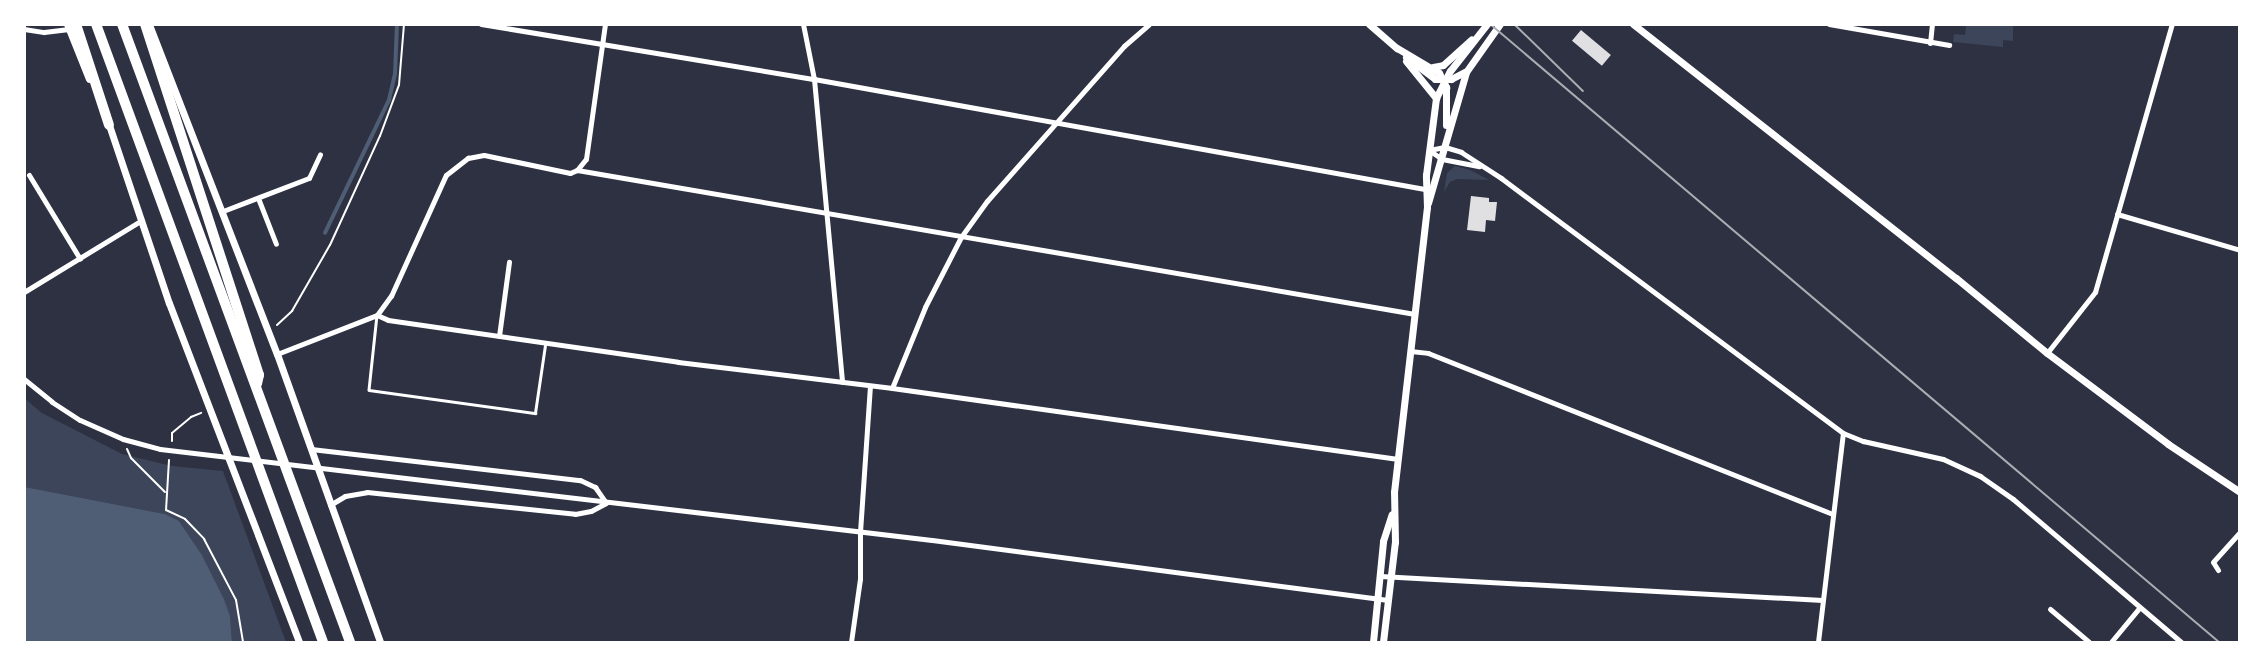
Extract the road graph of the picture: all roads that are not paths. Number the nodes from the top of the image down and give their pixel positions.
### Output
1 (96, 24) edge
2 (122, 24) edge
3 (147, 24) edge
4 (481, 24) edge
5 (605, 24) edge
6 (803, 24) edge
7 (1149, 24) edge
8 (1369, 24) edge
9 (1500, 24) edge
10 (1633, 24) edge
11 (1829, 24) edge
12 (1932, 24) edge
13 (2172, 24) edge
14 (70, 26) edge
15 (1846, 26) edge
16 (24, 29) edge
17 (1482, 30) edge
18 (602, 43) junction
19 (1930, 43) junction
20 (1949, 45) dead end
21 (1397, 48) junction
22 (1433, 67) junction
23 (1466, 72) junction
24 (814, 79) junction
25 (1444, 80) junction
26 (1436, 98) junction
27 (1058, 122) junction
28 (109, 125) joint
29 (1446, 143) junction
30 (1429, 150) junction
31 (320, 154) dead end
32 (1442, 159) junction
33 (1482, 166) junction
34 (576, 170) junction
35 (29, 175) dead end
36 (1429, 189) junction
37 (258, 198) junction
38 (223, 211) junction
39 (827, 214) junction
40 (2117, 214) junction
41 (142, 220) junction
42 (961, 237) junction
43 (276, 244) dead end
44 (2239, 250) edge
45 (80, 259) junction
46 (509, 262) dead end
47 (24, 292) edge
48 (1415, 313) junction
49 (377, 315) junction
50 (499, 336) junction
51 (545, 343) junction
52 (1410, 351) junction
53 (2047, 353) junction
54 (277, 354) junction
55 (24, 379) edge
56 (842, 382) junction
57 (870, 386) junction
58 (256, 388) junction
59 (892, 388) junction
60 (1843, 433) junction
61 (311, 449) junction
62 (1398, 459) junction
63 (2239, 492) edge
64 (606, 503) junction
65 (330, 505) junction
66 (1393, 510) junction
67 (1831, 513) junction
68 (860, 532) junction
69 (2239, 532) edge
70 (2218, 570) dead end
71 (1380, 576) junction
72 (1391, 577) junction
73 (1377, 599) junction
74 (1388, 600) junction
75 (1822, 600) junction
76 (2140, 607) junction
77 (2050, 609) dead end
78 (299, 642) edge
79 (323, 642) edge
80 (349, 642) edge
81 (380, 642) edge
82 (851, 642) edge
83 (1373, 642) edge
84 (1383, 642) edge
85 (1818, 642) edge
86 (2089, 642) edge
87 (2111, 642) edge
88 (2181, 642) edge

1 - 79 highway
2 - 58 highway
3 - 38 street
3 - 58 highway
4 - 18 street
5 - 18 street
6 - 24 street
7 - 27 street
8 - 21 street
9 - 23 street
10 - 53 street
11 - 15 street
12 - 19 street
13 - 40 street
14 - 16 street
14 - 28 highway
15 - 19 street
17 - 22 street
17 - 25 street
18 - 24 street
18 - 34 street
19 - 20 street
21 - 22 street
21 - 25 street
21 - 26 street
22 - 25 street
23 - 25 street
23 - 29 street
24 - 27 street
24 - 39 street
25 - 26 street
25 - 29 street
26 - 30 street
27 - 36 street
27 - 42 street
28 - 41 street
29 - 30 street
29 - 32 street
29 - 33 street
30 - 32 street
30 - 36 street
31 - 37 street
32 - 33 street
32 - 36 street
33 - 60 street
34 - 39 street
34 - 49 street
35 - 45 street
36 - 48 street
37 - 38 street
37 - 43 street
38 - 54 street
39 - 42 street
39 - 56 street
40 - 44 street
40 - 53 street
41 - 45 street
41 - 78 street
42 - 48 street
42 - 59 street
45 - 47 street
46 - 50 street
48 - 52 street
49 - 50 street
49 - 51 lane
49 - 54 street
50 - 51 street
51 - 56 street
52 - 62 street
52 - 67 street
53 - 63 street
54 - 61 street
55 - 64 street
56 - 57 street
57 - 59 street
57 - 68 street
58 - 80 highway
59 - 62 street
60 - 67 street
60 - 76 street
61 - 64 street
61 - 65 street
62 - 66 street
64 - 65 street
64 - 68 street
65 - 81 street
66 - 71 street
66 - 72 street
67 - 75 street
68 - 73 street
68 - 82 street
69 - 70 street
71 - 72 street
71 - 73 street
72 - 74 street
72 - 75 street
73 - 74 street
73 - 83 street
74 - 84 street
75 - 85 street
76 - 87 street
76 - 88 street
77 - 86 street

